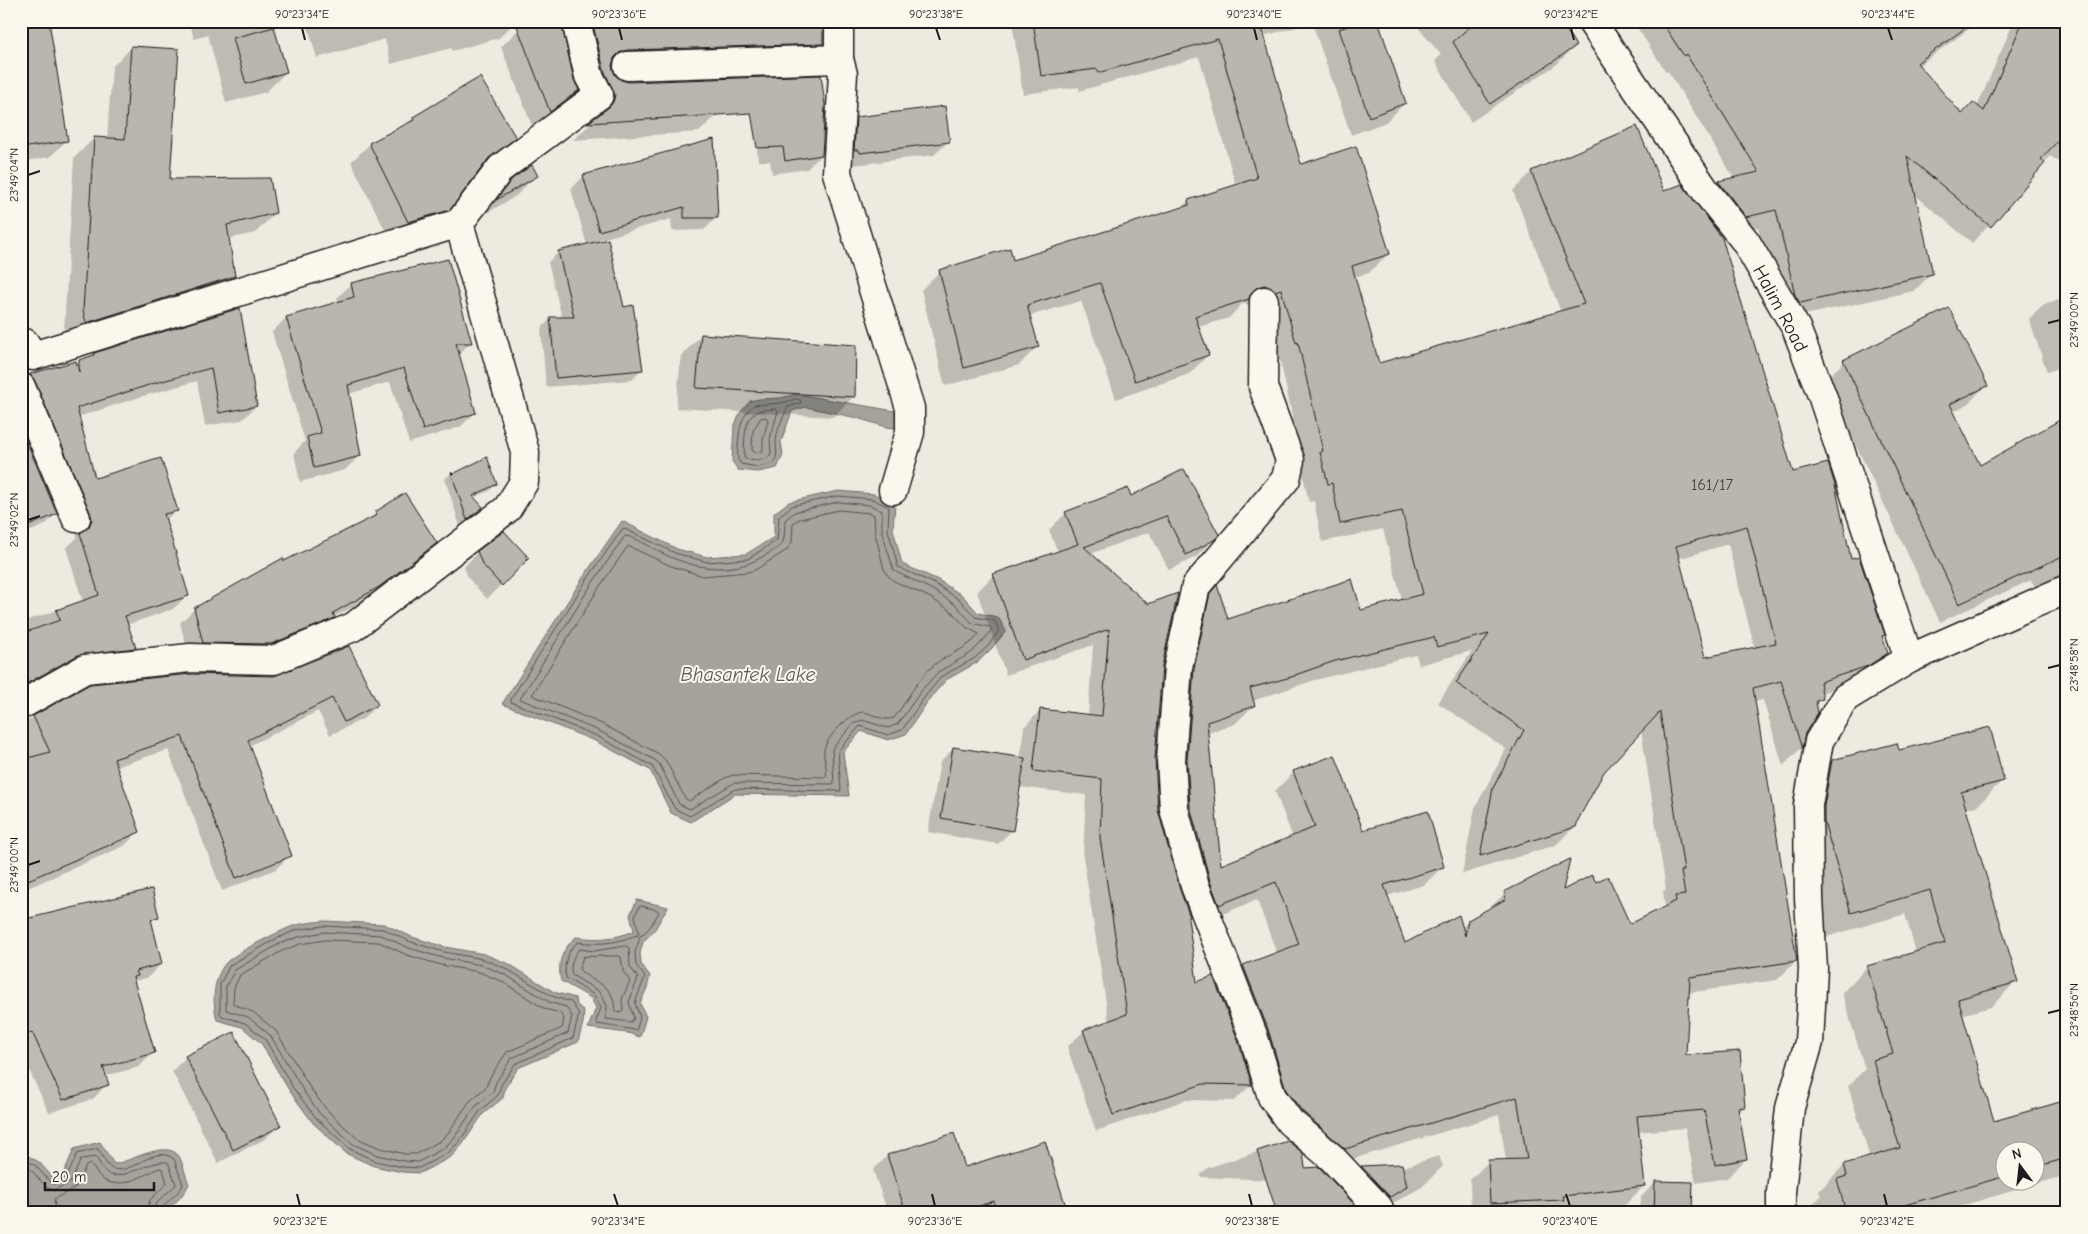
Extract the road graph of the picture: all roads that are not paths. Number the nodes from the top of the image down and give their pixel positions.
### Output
1 (576, 21) edge
2 (839, 21) edge
3 (1591, 21) edge
4 (839, 59) junction
5 (628, 66) dead end
6 (459, 223) junction
7 (1264, 301) dead end
8 (21, 342) edge
9 (21, 387) edge
10 (893, 490) dead end
11 (76, 518) dead end
12 (2067, 589) edge
13 (1909, 659) junction
14 (21, 705) edge
15 (1380, 1213) edge
16 (1781, 1213) edge

1 - 6 street
2 - 4 street
3 - 13 street, Halim Road
4 - 5 street
4 - 10 street
6 - 8 street
6 - 14 street
7 - 15 street
9 - 11 street
12 - 13 street
13 - 16 street

